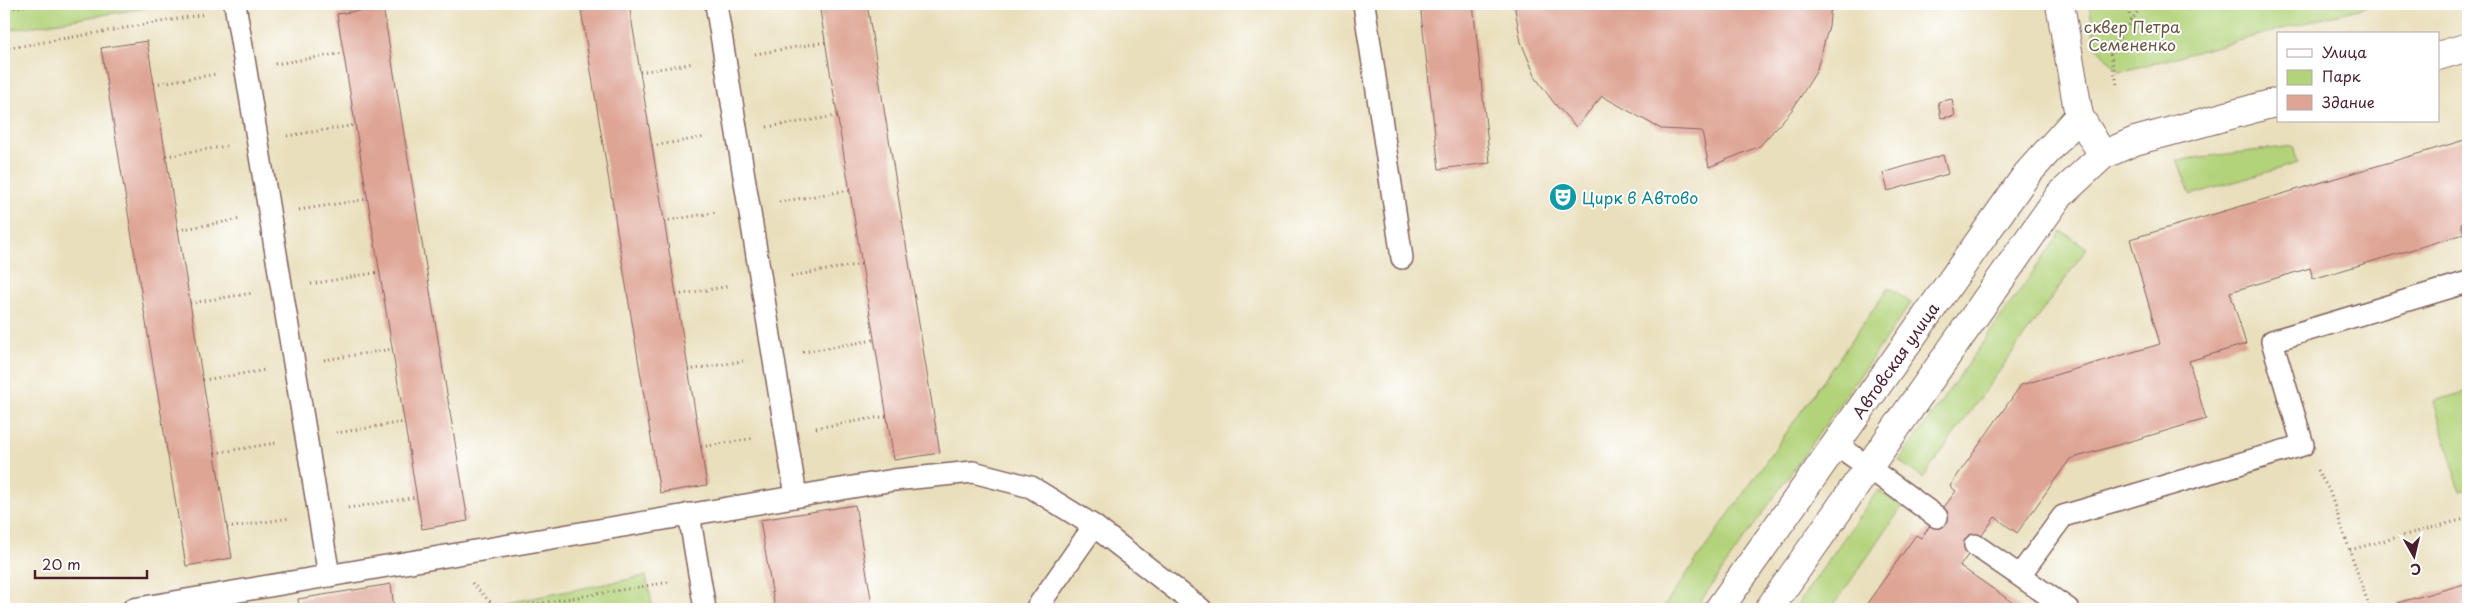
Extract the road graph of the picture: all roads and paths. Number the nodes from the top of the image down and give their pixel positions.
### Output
1 (36, 4) edge
2 (716, 4) edge
3 (1364, 4) edge
4 (2060, 4) edge
5 (2127, 4) edge
6 (2144, 4) edge
7 (236, 6) edge
8 (4, 9) edge
9 (2130, 22) junction
10 (2468, 47) edge
11 (4, 49) edge
12 (2440, 55) edge
13 (2117, 84) dead end
14 (2277, 102) edge
15 (2079, 116) junction
16 (2103, 155) junction
17 (1402, 258) dead end
18 (2468, 282) edge
19 (1836, 444) junction
20 (1869, 467) junction
21 (796, 496) junction
22 (2332, 498) dead end
23 (689, 514) junction
24 (1937, 516) dead end
25 (2468, 518) edge
26 (1094, 526) junction
27 (1975, 545) dead end
28 (2350, 550) junction
29 (329, 576) junction
30 (2020, 576) junction
31 (700, 577) junction
32 (133, 609) edge
33 (504, 609) edge
34 (705, 609) edge
35 (1036, 609) edge
36 (1201, 609) edge
37 (1719, 609) edge
38 (1769, 609) edge
39 (2068, 609) edge
40 (2370, 609) edge

1 - 8 path
2 - 21 lane
3 - 17 lane
4 - 15 street
5 - 9 path
6 - 9 path
7 - 11 path
7 - 29 lane
9 - 13 path
10 - 12 street
14 - 16 street
15 - 16 street
15 - 19 street, Автовская улица
16 - 20 street
18 - 30 lane
19 - 20 lane
19 - 37 street, Автовская улица
20 - 24 lane
20 - 38 street
21 - 23 lane
21 - 26 lane
22 - 28 path
23 - 29 lane
23 - 31 lane
25 - 28 path
26 - 35 lane
26 - 36 lane
27 - 30 lane
28 - 40 path
29 - 32 lane
30 - 39 lane
31 - 33 path
31 - 34 lane

